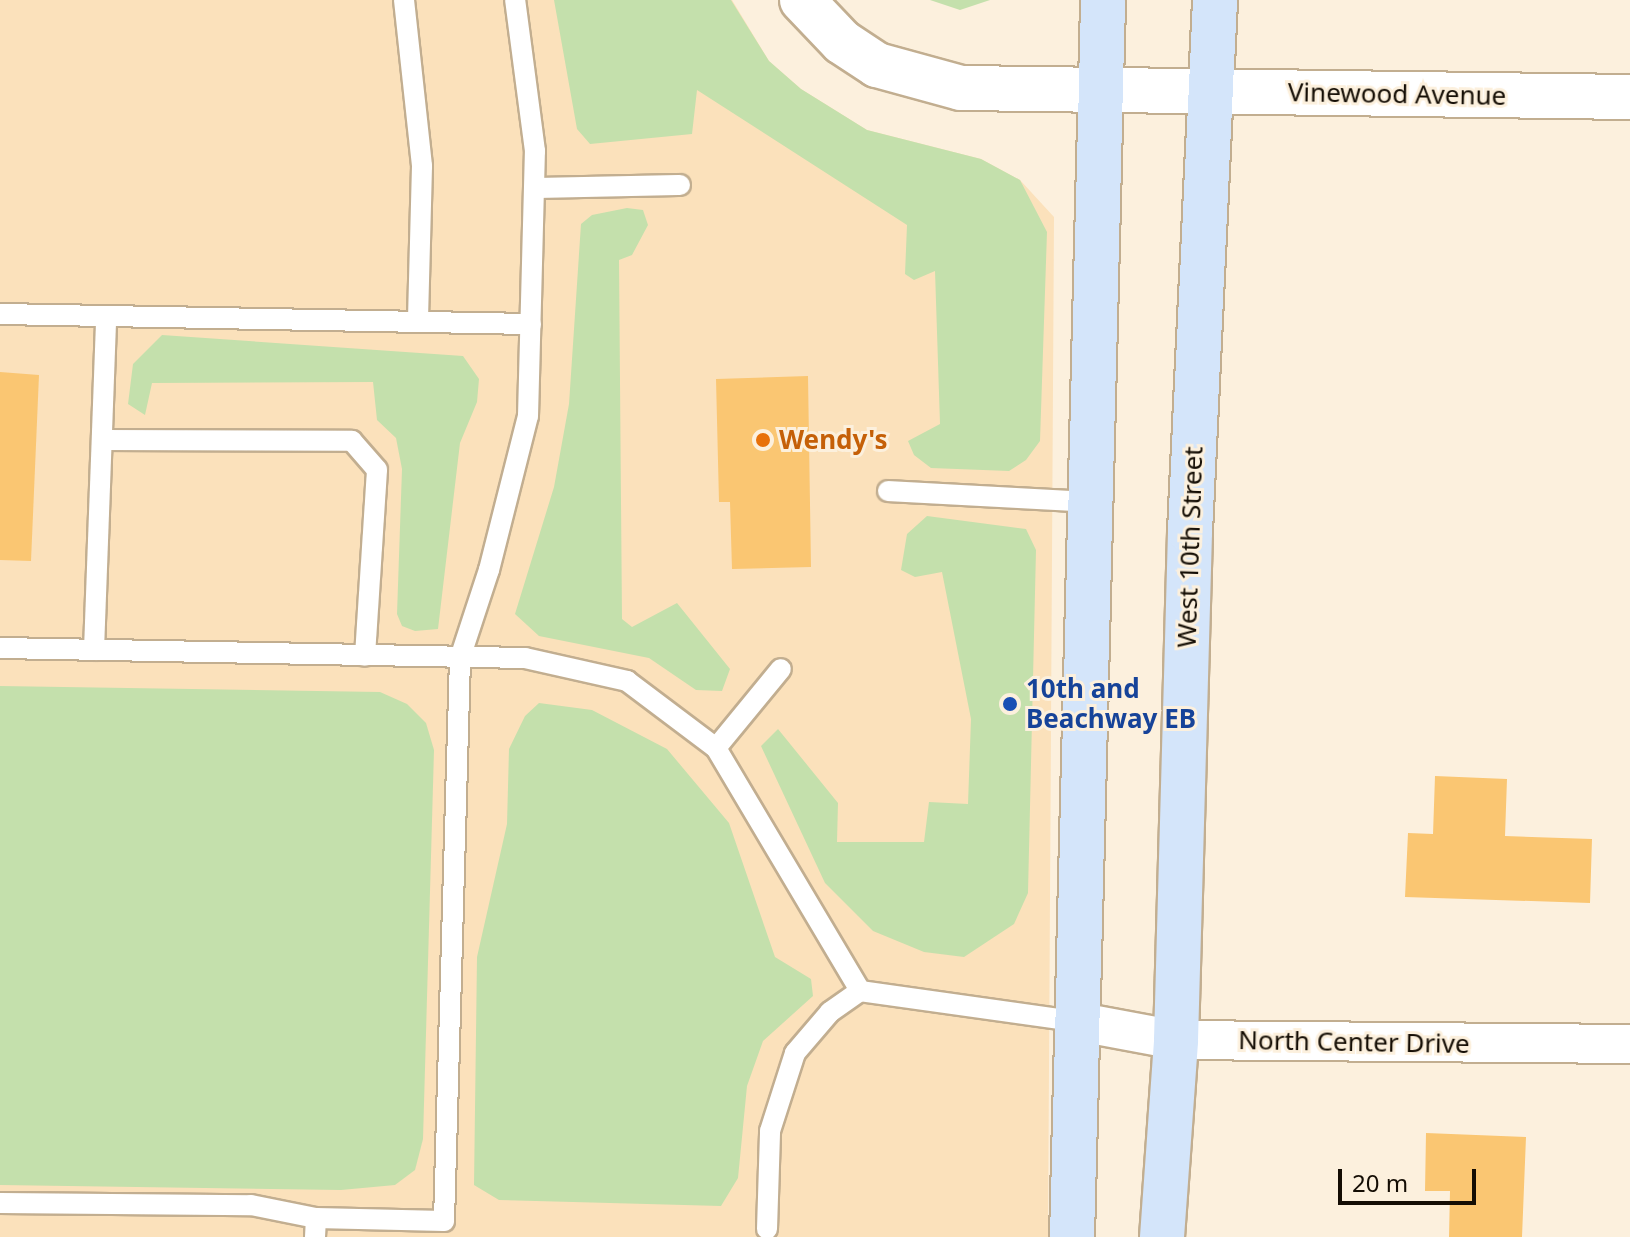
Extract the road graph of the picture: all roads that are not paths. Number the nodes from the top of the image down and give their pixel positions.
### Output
1 (404, 0) edge
2 (515, 0) edge
3 (802, 0) edge
4 (1103, 0) edge
5 (1215, 0) edge
6 (1103, 90) junction
7 (1210, 92) junction
8 (1630, 97) edge
9 (680, 185) dead end
10 (535, 188) junction
11 (0, 314) edge
12 (106, 316) junction
13 (418, 321) junction
14 (531, 324) junction
15 (102, 440) junction
16 (888, 491) dead end
17 (1093, 502) junction
18 (0, 648) edge
19 (94, 650) junction
20 (365, 656) junction
21 (460, 658) junction
22 (781, 669) dead end
23 (716, 748) junction
24 (860, 991) junction
25 (1080, 1022) junction
26 (1176, 1040) junction
27 (1630, 1044) edge
28 (0, 1203) edge
29 (316, 1227) edge
30 (767, 1229) dead end
31 (1072, 1237) edge
32 (1162, 1237) edge

1 - 13 lane
2 - 10 lane
3 - 6 street, Vinewood Avenue
4 - 6 main road
5 - 7 main road, West 10th Street
6 - 7 street, Vinewood Avenue
6 - 17 main road
7 - 8 street, Vinewood Avenue
7 - 26 main road, West 10th Street
9 - 10 lane
10 - 14 lane
11 - 12 lane
12 - 13 lane
12 - 15 lane
13 - 14 lane
14 - 21 lane
15 - 19 lane
15 - 20 lane
16 - 17 lane
17 - 25 main road
18 - 19 lane
19 - 20 lane
20 - 21 lane
21 - 23 lane
21 - 29 lane
22 - 23 lane
23 - 24 lane
24 - 25 lane
24 - 30 lane
25 - 26 street, North Center Drive
25 - 31 main road
26 - 27 street, North Center Drive
26 - 32 main road, West 10th Street
28 - 29 lane

